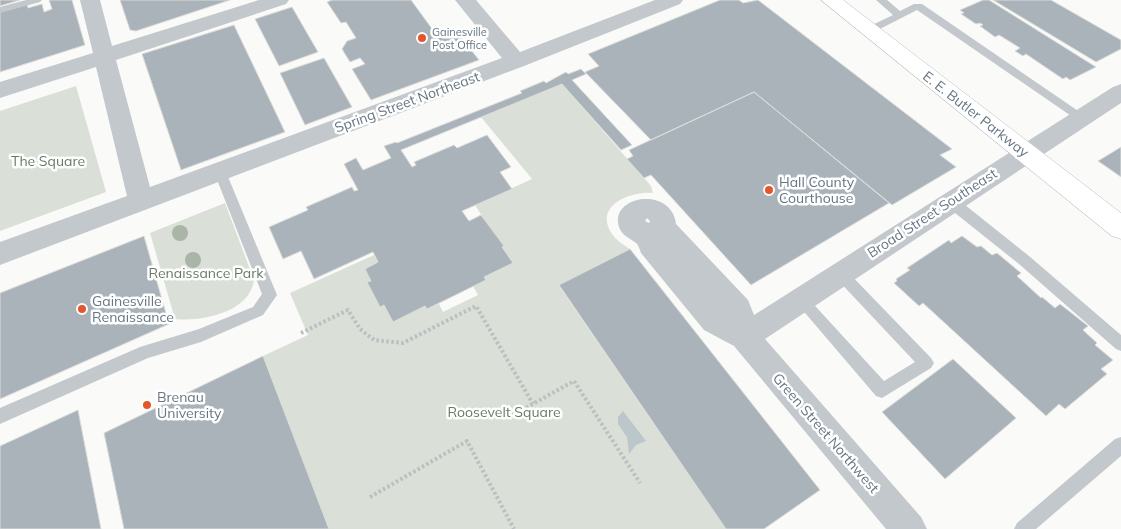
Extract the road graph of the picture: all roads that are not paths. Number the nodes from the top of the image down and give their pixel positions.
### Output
1 (37, 0) edge
2 (90, 0) edge
3 (279, 0) edge
4 (465, 0) edge
5 (672, 0) edge
6 (831, 0) edge
7 (881, 0) edge
8 (918, 3) edge
9 (0, 10) edge
10 (900, 15) junction
11 (870, 30) junction
12 (106, 57) junction
13 (516, 61) junction
14 (0, 90) edge
15 (1121, 92) edge
16 (1081, 116) junction
17 (1025, 152) junction
18 (220, 172) junction
19 (141, 201) junction
20 (950, 201) junction
21 (1121, 228) edge
22 (656, 231) dead end
23 (0, 254) edge
24 (840, 273) junction
25 (801, 300) junction
26 (744, 338) junction
27 (1121, 344) edge
28 (0, 416) edge
29 (1121, 445) edge
30 (909, 529) edge
31 (1024, 529) edge

1 - 9 lane
2 - 12 street
3 - 12 street
4 - 13 street
5 - 13 street, Spring Street Northeast
6 - 11 highway, E. E. Butler Parkway
7 - 10 lane
8 - 10 lane
8 - 16 lane
10 - 11 lane
11 - 17 highway, E. E. Butler Parkway
12 - 14 street
12 - 19 street
13 - 18 street, Spring Street Northeast
15 - 16 street, Broad Street Southeast
16 - 17 street, Broad Street Southeast
17 - 20 street, Broad Street Southeast
17 - 21 highway, E. E. Butler Parkway
18 - 19 street, Spring Street Northeast
18 - 28 lane
19 - 23 street, Spring Street Northeast
20 - 24 street, Broad Street Southeast
20 - 27 lane
22 - 26 street, Green Street Northwest
24 - 25 street, Broad Street Southeast
24 - 25 lane
25 - 26 street, Broad Street Southeast
26 - 30 street, Green Street Northwest
29 - 31 lane

